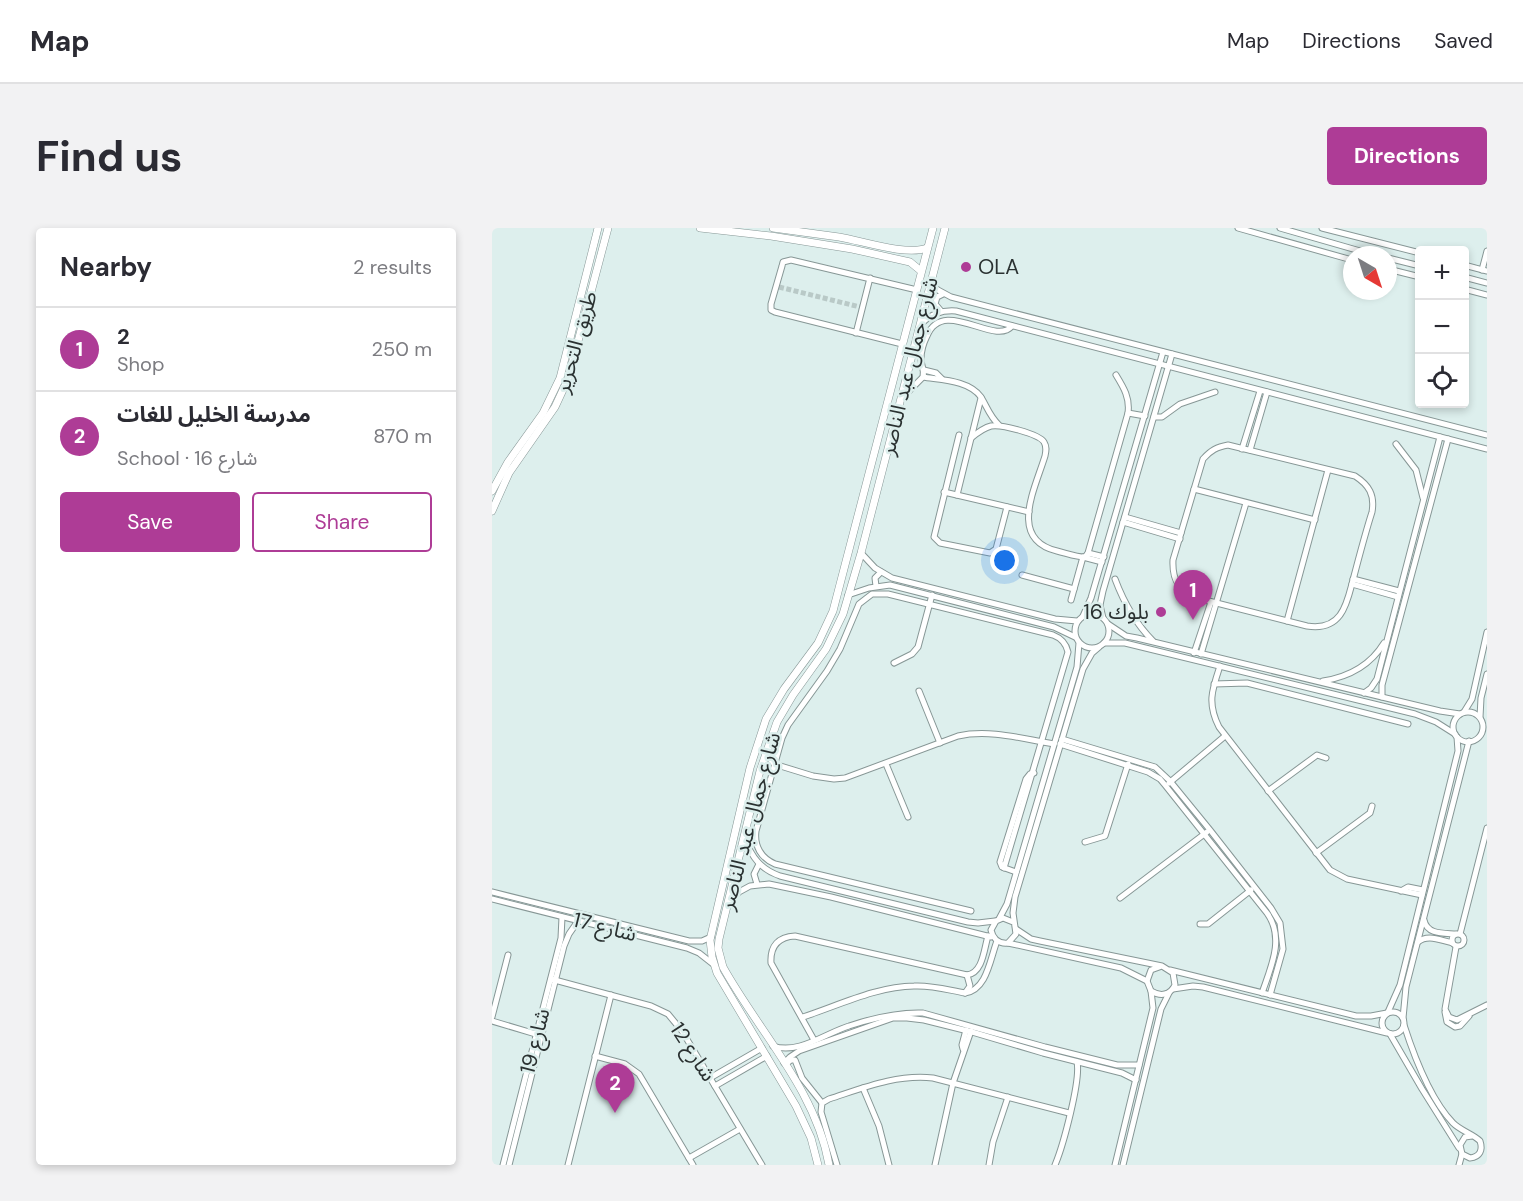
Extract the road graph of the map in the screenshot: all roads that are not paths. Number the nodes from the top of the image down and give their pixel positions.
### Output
1 (598, 228) edge
2 (608, 228) edge
3 (700, 228) edge
4 (773, 228) edge
5 (933, 228) edge
6 (945, 228) edge
7 (1238, 228) edge
8 (1280, 228) edge
9 (1322, 228) edge
10 (927, 248) junction
11 (1343, 248) edge
12 (918, 251) junction
13 (1487, 251) edge
14 (1415, 253) edge
15 (1343, 257) edge
16 (1397, 260) edge
17 (914, 263) junction
18 (1415, 265) edge
19 (1469, 266) edge
20 (1484, 270) edge
21 (921, 271) junction
22 (1397, 271) edge
23 (1415, 276) edge
24 (870, 278) junction
25 (1469, 278) edge
26 (929, 282) junction
27 (1487, 283) edge
28 (916, 290) junction
29 (1469, 290) edge
30 (943, 294) junction
31 (1487, 295) edge
32 (941, 311) junction
33 (1012, 326) junction
34 (918, 328) junction
35 (856, 333) junction
36 (902, 344) junction
37 (1163, 352) junction
38 (1172, 354) junction
39 (1160, 365) junction
40 (1168, 367) junction
41 (924, 370) junction
42 (1116, 375) dead end
43 (923, 377) junction
44 (942, 379) junction
45 (1215, 392) dead end
46 (1263, 392) junction
47 (1151, 397) junction
48 (981, 398) junction
49 (900, 400) junction
50 (1159, 400) junction
51 (1128, 413) junction
52 (1145, 416) junction
53 (1154, 417) junction
54 (999, 425) junction
55 (960, 435) dead end
56 (1487, 435) edge
57 (1440, 437) junction
58 (971, 438) junction
59 (1448, 439) junction
60 (1396, 444) dead end
61 (1242, 449) junction
62 (1487, 449) edge
63 (1250, 450) junction
64 (874, 453) junction
65 (886, 454) junction
66 (952, 463) junction
67 (1433, 463) junction
68 (1441, 465) junction
69 (964, 466) junction
70 (1328, 470) junction
71 (870, 471) junction
72 (881, 474) junction
73 (1194, 489) junction
74 (492, 491) edge
75 (944, 492) junction
76 (957, 495) junction
77 (1424, 500) junction
78 (1246, 502) junction
79 (1007, 507) junction
80 (492, 511) edge
81 (1029, 512) junction
82 (1124, 519) junction
83 (1315, 520) junction
84 (1180, 536) junction
85 (861, 553) junction
86 (1085, 555) junction
87 (1103, 559) junction
88 (881, 572) junction
89 (1022, 575) dead end
90 (1115, 579) dead end
91 (1352, 582) junction
92 (876, 586) junction
93 (1074, 589) junction
94 (1398, 594) junction
95 (848, 595) junction
96 (932, 595) junction
97 (1071, 600) dead end
98 (1214, 603) junction
99 (929, 604) junction
100 (1083, 616) junction
101 (1103, 618) junction
102 (1077, 621) junction
103 (1287, 621) junction
104 (1108, 624) junction
105 (1487, 632) edge
106 (1075, 637) junction
107 (1386, 639) junction
108 (1079, 643) junction
109 (1155, 643) junction
110 (1102, 645) junction
111 (1194, 652) junction
112 (1202, 654) junction
113 (894, 663) dead end
114 (1220, 666) junction
115 (1262, 668) junction
116 (1487, 674) edge
117 (1260, 675) junction
118 (1320, 682) junction
119 (1214, 684) junction
120 (919, 691) dead end
121 (1364, 693) junction
122 (1487, 693) edge
123 (1382, 697) junction
124 (1481, 698) junction
125 (1462, 713) junction
126 (1483, 720) edge
127 (1408, 724) dead end
128 (1487, 735) edge
129 (1225, 736) junction
130 (1456, 736) junction
131 (1479, 736) junction
132 (1043, 741) junction
133 (1469, 741) junction
134 (1058, 742) junction
135 (940, 743) junction
136 (766, 753) junction
137 (1326, 758) dead end
138 (1128, 763) junction
139 (774, 764) junction
140 (886, 764) junction
141 (760, 771) junction
142 (1168, 783) junction
143 (1268, 791) junction
144 (1372, 806) dead end
145 (908, 817) dead end
146 (1487, 828) edge
147 (1207, 832) junction
148 (744, 838) junction
149 (1085, 842) dead end
150 (1316, 853) junction
151 (759, 864) junction
152 (1016, 872) junction
153 (814, 874) junction
154 (757, 884) junction
155 (812, 884) junction
156 (1252, 889) junction
157 (492, 892) edge
158 (1422, 893) junction
159 (1120, 898) dead end
160 (492, 899) edge
161 (729, 902) junction
162 (940, 904) junction
163 (971, 911) dead end
164 (938, 914) junction
165 (562, 916) junction
166 (1423, 919) junction
167 (998, 920) junction
168 (578, 921) junction
169 (1013, 922) junction
170 (1200, 924) dead end
171 (1017, 929) junction
172 (1458, 934) junction
173 (988, 936) junction
174 (711, 937) junction
175 (996, 940) junction
176 (691, 941) junction
177 (1008, 942) junction
178 (1417, 943) junction
179 (1454, 945) junction
180 (693, 950) junction
181 (508, 955) dead end
182 (982, 955) junction
183 (1274, 955) junction
184 (991, 957) junction
185 (1282, 957) junction
186 (714, 965) junction
187 (1162, 966) junction
188 (1170, 970) junction
189 (967, 975) junction
190 (553, 980) junction
191 (1147, 981) junction
192 (1171, 990) junction
193 (1151, 992) junction
194 (965, 993) junction
195 (1262, 993) junction
196 (611, 995) junction
197 (1270, 995) junction
198 (1487, 1005) edge
199 (1388, 1012) junction
200 (803, 1017) junction
201 (492, 1019) edge
202 (1404, 1021) junction
203 (966, 1029) junction
204 (847, 1030) junction
205 (1389, 1034) junction
206 (539, 1035) junction
207 (814, 1040) junction
208 (772, 1045) junction
209 (762, 1048) junction
210 (799, 1048) junction
211 (595, 1056) junction
212 (767, 1056) junction
213 (1077, 1062) junction
214 (785, 1064) junction
215 (1090, 1065) junction
216 (1139, 1065) junction
217 (1116, 1068) junction
218 (1078, 1077) junction
219 (710, 1078) junction
220 (1136, 1080) junction
221 (953, 1083) junction
222 (715, 1086) junction
223 (863, 1088) junction
224 (1008, 1097) junction
225 (822, 1103) junction
226 (1069, 1113) junction
227 (740, 1129) junction
228 (1475, 1137) junction
229 (1486, 1137) edge
230 (1487, 1149) edge
231 (1461, 1151) junction
232 (1479, 1154) junction
233 (689, 1158) junction
234 (1473, 1158) junction
235 (503, 1165) edge
236 (509, 1165) edge
237 (568, 1165) edge
238 (693, 1165) edge
239 (762, 1165) edge
240 (818, 1165) edge
241 (829, 1165) edge
242 (837, 1165) edge
243 (889, 1165) edge
244 (936, 1165) edge
245 (989, 1165) edge
246 (1055, 1165) edge
247 (1115, 1165) edge
248 (1124, 1165) edge
249 (1459, 1165) edge
250 (1471, 1165) edge

1 - 74 main road, طريق التحرير
2 - 80 main road, طريق التحرير
3 - 17 main road
4 - 12 main road
5 - 10 main road, شارع جمال عبد الناصر
6 - 26 main road, شارع جمال عبد الناصر
7 - 15 street
8 - 11 street
9 - 14 street
10 - 12 main road
10 - 21 main road, شارع جمال عبد الناصر
12 - 17 main road
13 - 20 street
16 - 18 street
17 - 21 main road
19 - 20 street
21 - 28 main road, شارع جمال عبد الناصر
22 - 23 street
24 - 28 street
24 - 35 street
24 - 35 street
25 - 27 street
26 - 30 street
26 - 34 main road, شارع جمال عبد الناصر
28 - 36 main road, شارع جمال عبد الناصر
29 - 31 street
30 - 32 street
30 - 37 street
32 - 33 street
32 - 34 street
33 - 39 street
33 - 41 street
34 - 49 main road, شارع جمال عبد الناصر
35 - 36 street
36 - 64 main road, شارع جمال عبد الناصر
37 - 38 street
37 - 39 street
38 - 40 street
38 - 56 street
39 - 40 street
39 - 47 street
40 - 46 street
40 - 50 street
41 - 43 street
41 - 44 street
42 - 51 street
43 - 44 street
43 - 49 street
44 - 48 street
45 - 53 street
46 - 57 street
46 - 61 street
46 - 63 street
47 - 50 street
47 - 52 street
48 - 54 street
48 - 58 street
49 - 65 main road, شارع جمال عبد الناصر
50 - 53 street
51 - 52 street
51 - 86 street
52 - 87 street
53 - 82 street
54 - 58 street
54 - 81 street
55 - 66 street
57 - 59 street
57 - 67 street
58 - 69 street
59 - 62 street
59 - 68 street
60 - 77 street
61 - 63 street
61 - 73 street
63 - 70 street
64 - 65 main road
64 - 71 main road, شارع جمال عبد الناصر
65 - 72 main road, شارع جمال عبد الناصر
66 - 69 street
66 - 75 street
67 - 68 street
67 - 77 street
68 - 123 street
69 - 76 street
70 - 83 street
70 - 91 street
71 - 72 main road
71 - 174 main road, شارع جمال عبد الناصر
72 - 85 main road, شارع جمال عبد الناصر
73 - 78 street
73 - 84 street
75 - 76 street
75 - 79 street
76 - 79 street
77 - 94 street
78 - 83 street
78 - 98 street
79 - 81 street
81 - 86 street
82 - 84 street
82 - 101 street
83 - 103 street
84 - 98 street
85 - 88 street
85 - 95 main road, شارع جمال عبد الناصر
86 - 87 street
86 - 93 street
87 - 100 street
88 - 92 street
88 - 102 street
89 - 93 street
90 - 109 street
91 - 94 street
91 - 103 street
92 - 95 street
92 - 96 street
93 - 97 street
94 - 107 street
95 - 136 main road, شارع جمال عبد الناصر
96 - 99 street
96 - 106 street
98 - 103 street
98 - 111 street
98 - 112 street
99 - 113 street
99 - 132 street
99 - 139 street
100 - 101 street
100 - 102 street
101 - 104 street
102 - 106 street
104 - 109 street
104 - 110 street
105 - 125 street
106 - 108 street
107 - 118 street
107 - 121 street
108 - 110 street
108 - 134 street
109 - 111 street
110 - 114 street
110 - 134 street
111 - 112 street
112 - 115 street
114 - 117 street
114 - 119 street
115 - 117 street
115 - 118 street
116 - 124 street
117 - 130 street
118 - 121 street
119 - 127 street
119 - 129 street
120 - 135 street
121 - 123 street
122 - 124 street
123 - 125 street
124 - 126 street
125 - 126 street
125 - 130 street
126 - 131 street
128 - 131 street
129 - 142 street
129 - 143 street
130 - 133 street
130 - 158 street
131 - 133 street
132 - 134 street
132 - 135 street
132 - 152 street
133 - 166 street
134 - 138 street
134 - 152 street
134 - 169 street
135 - 140 street
136 - 139 street
136 - 141 main road, شارع جمال عبد الناصر
137 - 143 street
138 - 142 street
138 - 149 street
139 - 140 street
139 - 141 street
139 - 153 street
140 - 145 street
141 - 148 main road, شارع جمال عبد الناصر
142 - 147 street
143 - 150 street
144 - 150 street
146 - 172 street
147 - 156 street
147 - 159 street
148 - 151 street
148 - 161 main road, شارع جمال عبد الناصر
150 - 158 street
151 - 154 street
151 - 155 street
152 - 167 street
153 - 155 street
153 - 162 street
154 - 161 street
154 - 173 street
155 - 164 street
156 - 170 street
156 - 183 street
156 - 185 street
157 - 176 street, شارع 17
158 - 199 street
160 - 165 street, شارع 17
161 - 208 main road, شارع جمال عبد الناصر
162 - 163 street
162 - 164 street
164 - 167 street
165 - 168 street, شارع 17
165 - 190 street, شارع 19
166 - 172 street
166 - 178 street
167 - 169 street
167 - 175 street
168 - 180 street, شارع 17
168 - 190 street, شارع 19
169 - 171 street
171 - 177 street
171 - 187 street
172 - 179 street
172 - 179 street
173 - 175 street
173 - 182 street
174 - 176 street, شارع 17
174 - 186 main road, شارع جمال عبد الناصر
175 - 177 street
175 - 184 street
176 - 180 street
177 - 191 street
178 - 179 street
178 - 202 street
179 - 198 street
180 - 186 street, شارع 17
181 - 201 street
182 - 184 street
182 - 189 street
183 - 185 street
183 - 195 street
184 - 194 street
185 - 197 street
186 - 209 main road, شارع جمال عبد الناصر
187 - 188 street
187 - 191 street
188 - 192 street
188 - 195 street
189 - 194 street
189 - 200 street
190 - 196 street, شارع 12
190 - 206 street, شارع 19
191 - 193 street
192 - 193 street
192 - 205 street
192 - 248 street
193 - 216 street
194 - 200 street
195 - 197 street
196 - 211 street
196 - 219 street, شارع 12
197 - 199 street
199 - 202 street
199 - 205 street
200 - 207 street
201 - 206 street
202 - 205 street
202 - 228 street
203 - 204 street
203 - 213 street
203 - 217 street
203 - 221 street
204 - 207 street
204 - 210 street
205 - 231 street
206 - 235 street, شارع 19
206 - 236 street, شارع 19
207 - 210 street
208 - 210 street
208 - 214 main road, شارع جمال عبد الناصر
209 - 212 main road, شارع جمال عبد الناصر
209 - 219 street
210 - 214 street
211 - 233 street
211 - 237 street
212 - 222 street
212 - 240 main road, شارع جمال عبد الناصر
213 - 215 street
213 - 218 street
214 - 225 street
214 - 241 main road, شارع جمال عبد الناصر
215 - 217 street
215 - 218 street
216 - 217 street
216 - 220 street
217 - 220 street
218 - 226 street
219 - 222 street, شارع 12
220 - 247 street
221 - 223 street
221 - 224 street
221 - 244 street
222 - 227 street, شارع 12
223 - 225 street
223 - 243 street
224 - 226 street
224 - 245 street
225 - 242 street
226 - 246 street
227 - 233 street
227 - 239 street, شارع 12
228 - 229 street
228 - 231 street
228 - 232 street
230 - 232 street
231 - 234 street
231 - 249 street
232 - 234 street
233 - 238 street
234 - 250 street

